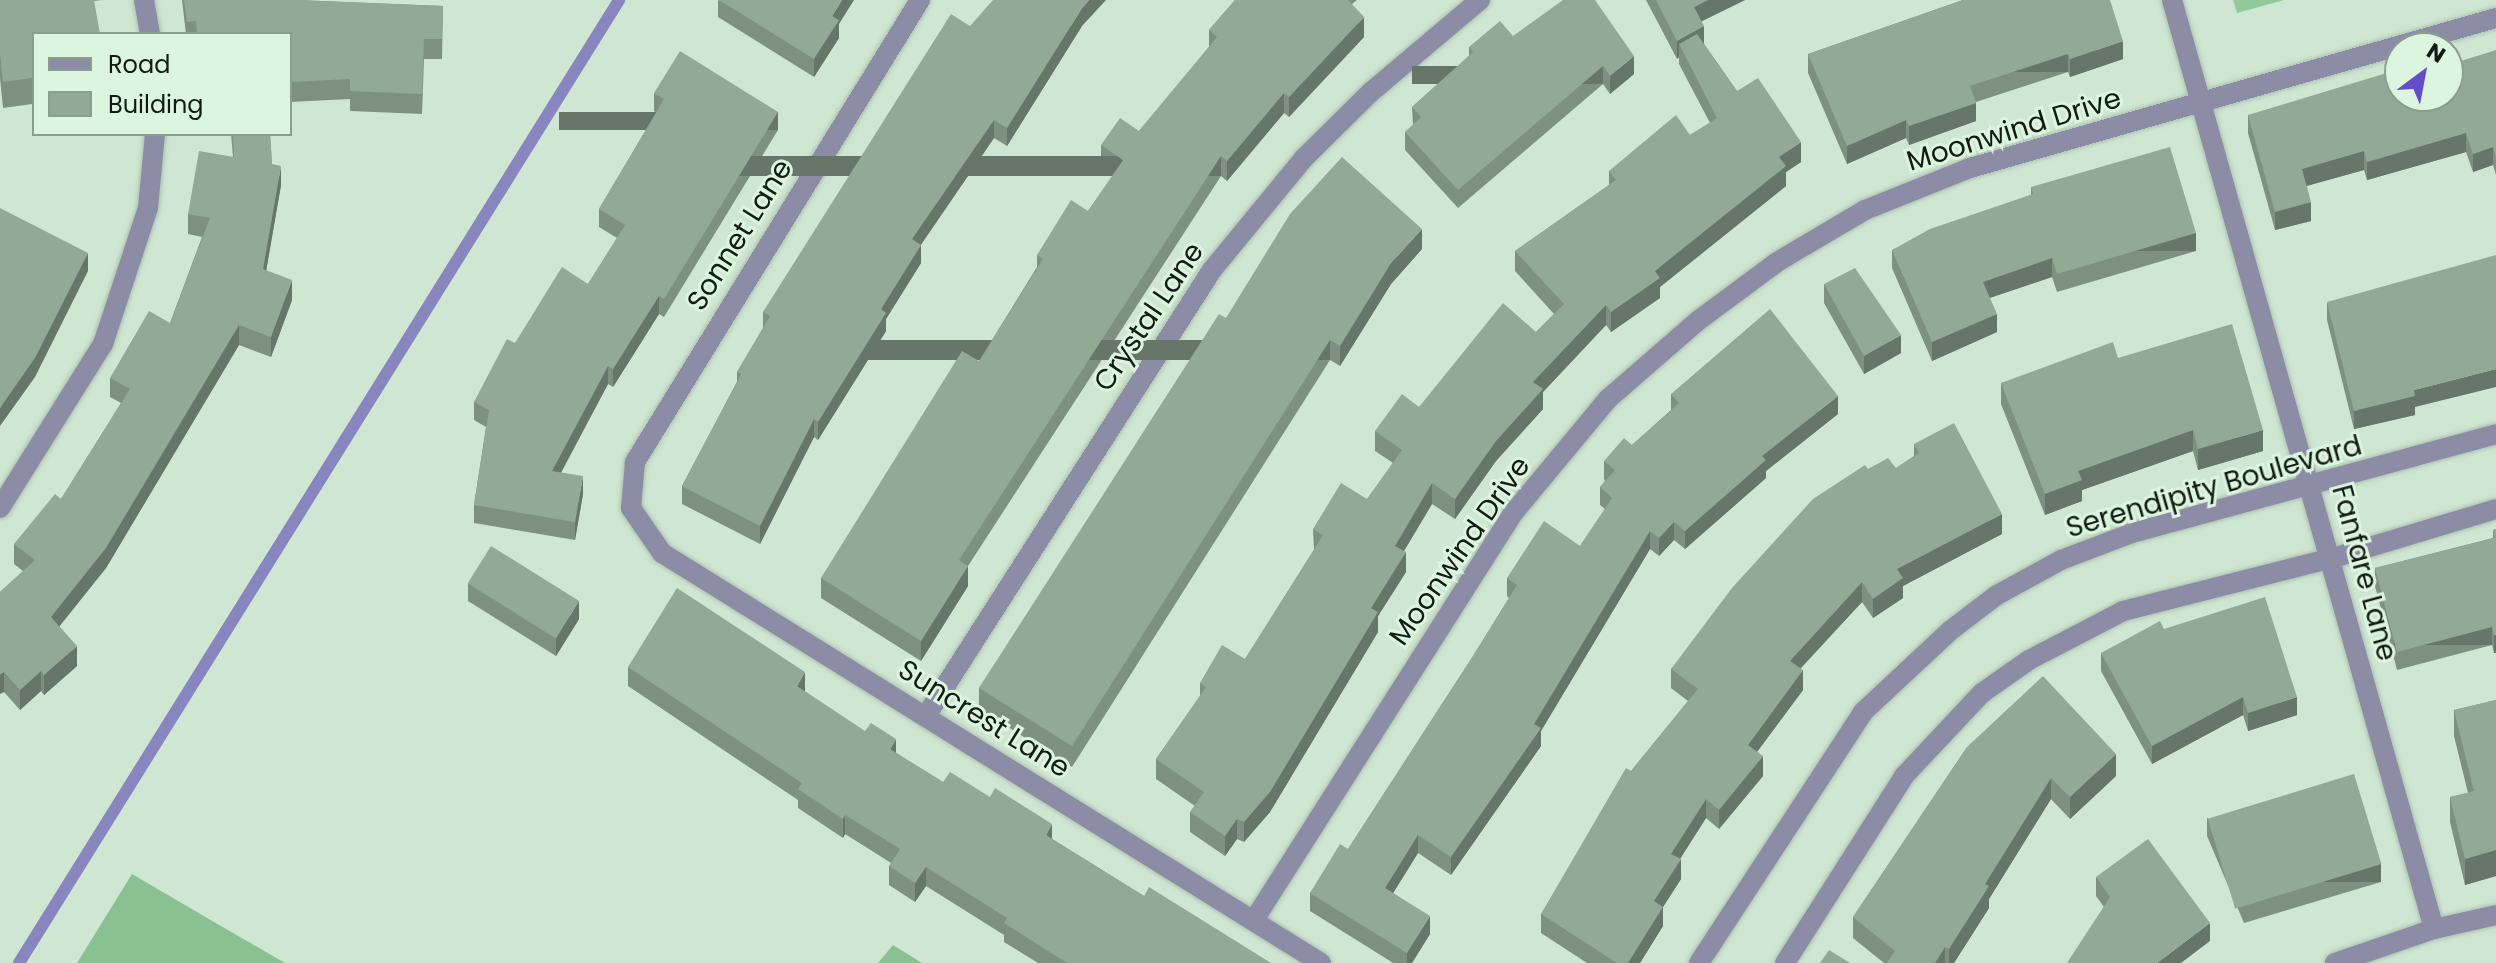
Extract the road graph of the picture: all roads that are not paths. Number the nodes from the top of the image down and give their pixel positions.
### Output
1 (144, 0) edge
2 (920, 0) edge
3 (1480, 0) edge
4 (2172, 0) edge
5 (2496, 18) edge
6 (150, 32) edge
7 (2202, 103) junction
8 (155, 136) edge
9 (2496, 434) edge
10 (2313, 488) junction
11 (0, 508) edge
12 (631, 508) joint
13 (2496, 509) edge
14 (2333, 558) junction
15 (926, 716) junction
16 (2496, 915) edge
17 (1254, 920) junction
18 (2434, 929) junction
19 (1321, 963) edge
20 (1699, 963) edge
21 (1785, 963) edge
22 (2335, 963) edge

1 - 6 street
2 - 12 street, Sonnet Lane
3 - 15 street, Crystal Lane
4 - 7 street, Fanfare Lane
5 - 7 street, Moonwind Drive
7 - 10 street, Fanfare Lane
7 - 17 street, Moonwind Drive
8 - 11 street
9 - 10 street, Serendipity Boulevard
10 - 14 street, Fanfare Lane
10 - 20 street, Serendipity Boulevard
12 - 15 street, Suncrest Lane
13 - 14 street
14 - 18 street, Fanfare Lane
14 - 21 street
15 - 17 street, Suncrest Lane
16 - 18 street
17 - 19 street, Suncrest Lane
18 - 22 street

